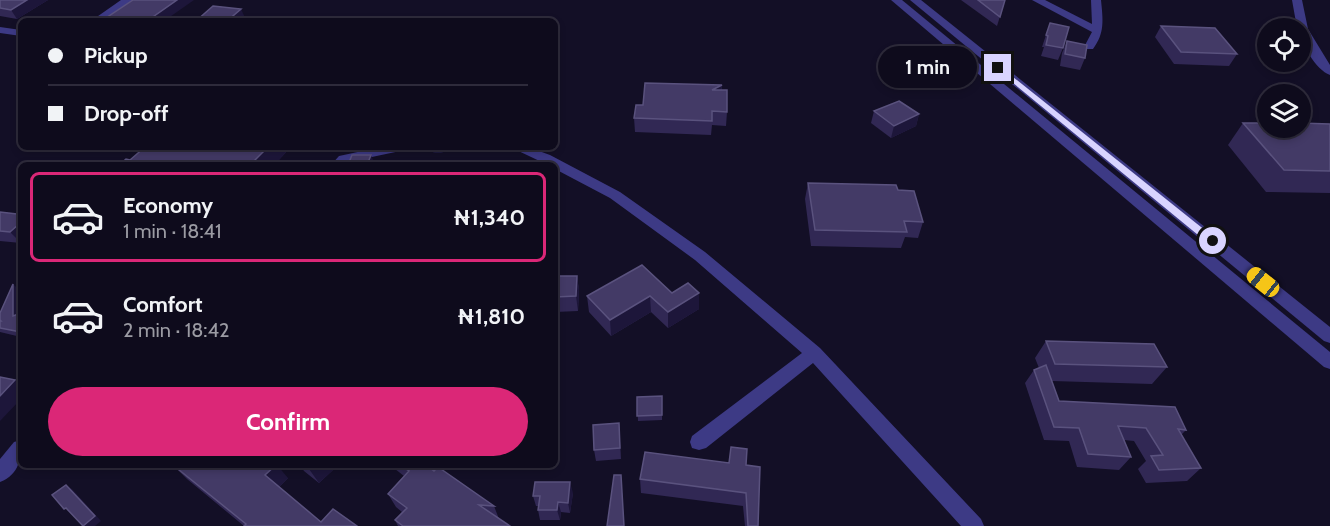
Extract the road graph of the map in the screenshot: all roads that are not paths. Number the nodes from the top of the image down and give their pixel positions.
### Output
1 (128, 0) edge
2 (896, 0) edge
3 (915, 0) edge
4 (1036, 0) edge
5 (1096, 0) edge
6 (1297, 0) edge
7 (101, 18) edge
8 (944, 24) junction
9 (928, 27) junction
10 (0, 30) edge
11 (1098, 31) junction
12 (18, 33) edge
13 (1089, 47) edge
14 (1330, 72) edge
15 (386, 150) edge
16 (523, 150) edge
17 (341, 162) edge
18 (550, 162) edge
19 (558, 165) edge
20 (1179, 214) junction
21 (1160, 221) junction
22 (1330, 336) edge
23 (814, 353) junction
24 (1330, 362) edge
25 (699, 442) dead end
26 (18, 452) edge
27 (0, 473) edge
28 (974, 526) edge

1 - 7 street
2 - 9 street
3 - 8 street
4 - 11 street
5 - 11 street
6 - 14 street
8 - 9 street
8 - 20 street
9 - 21 street
10 - 12 street
11 - 13 street
15 - 17 street
16 - 18 street
19 - 23 street
20 - 21 street
20 - 22 street
21 - 24 street
23 - 25 street
23 - 28 street
26 - 27 street

